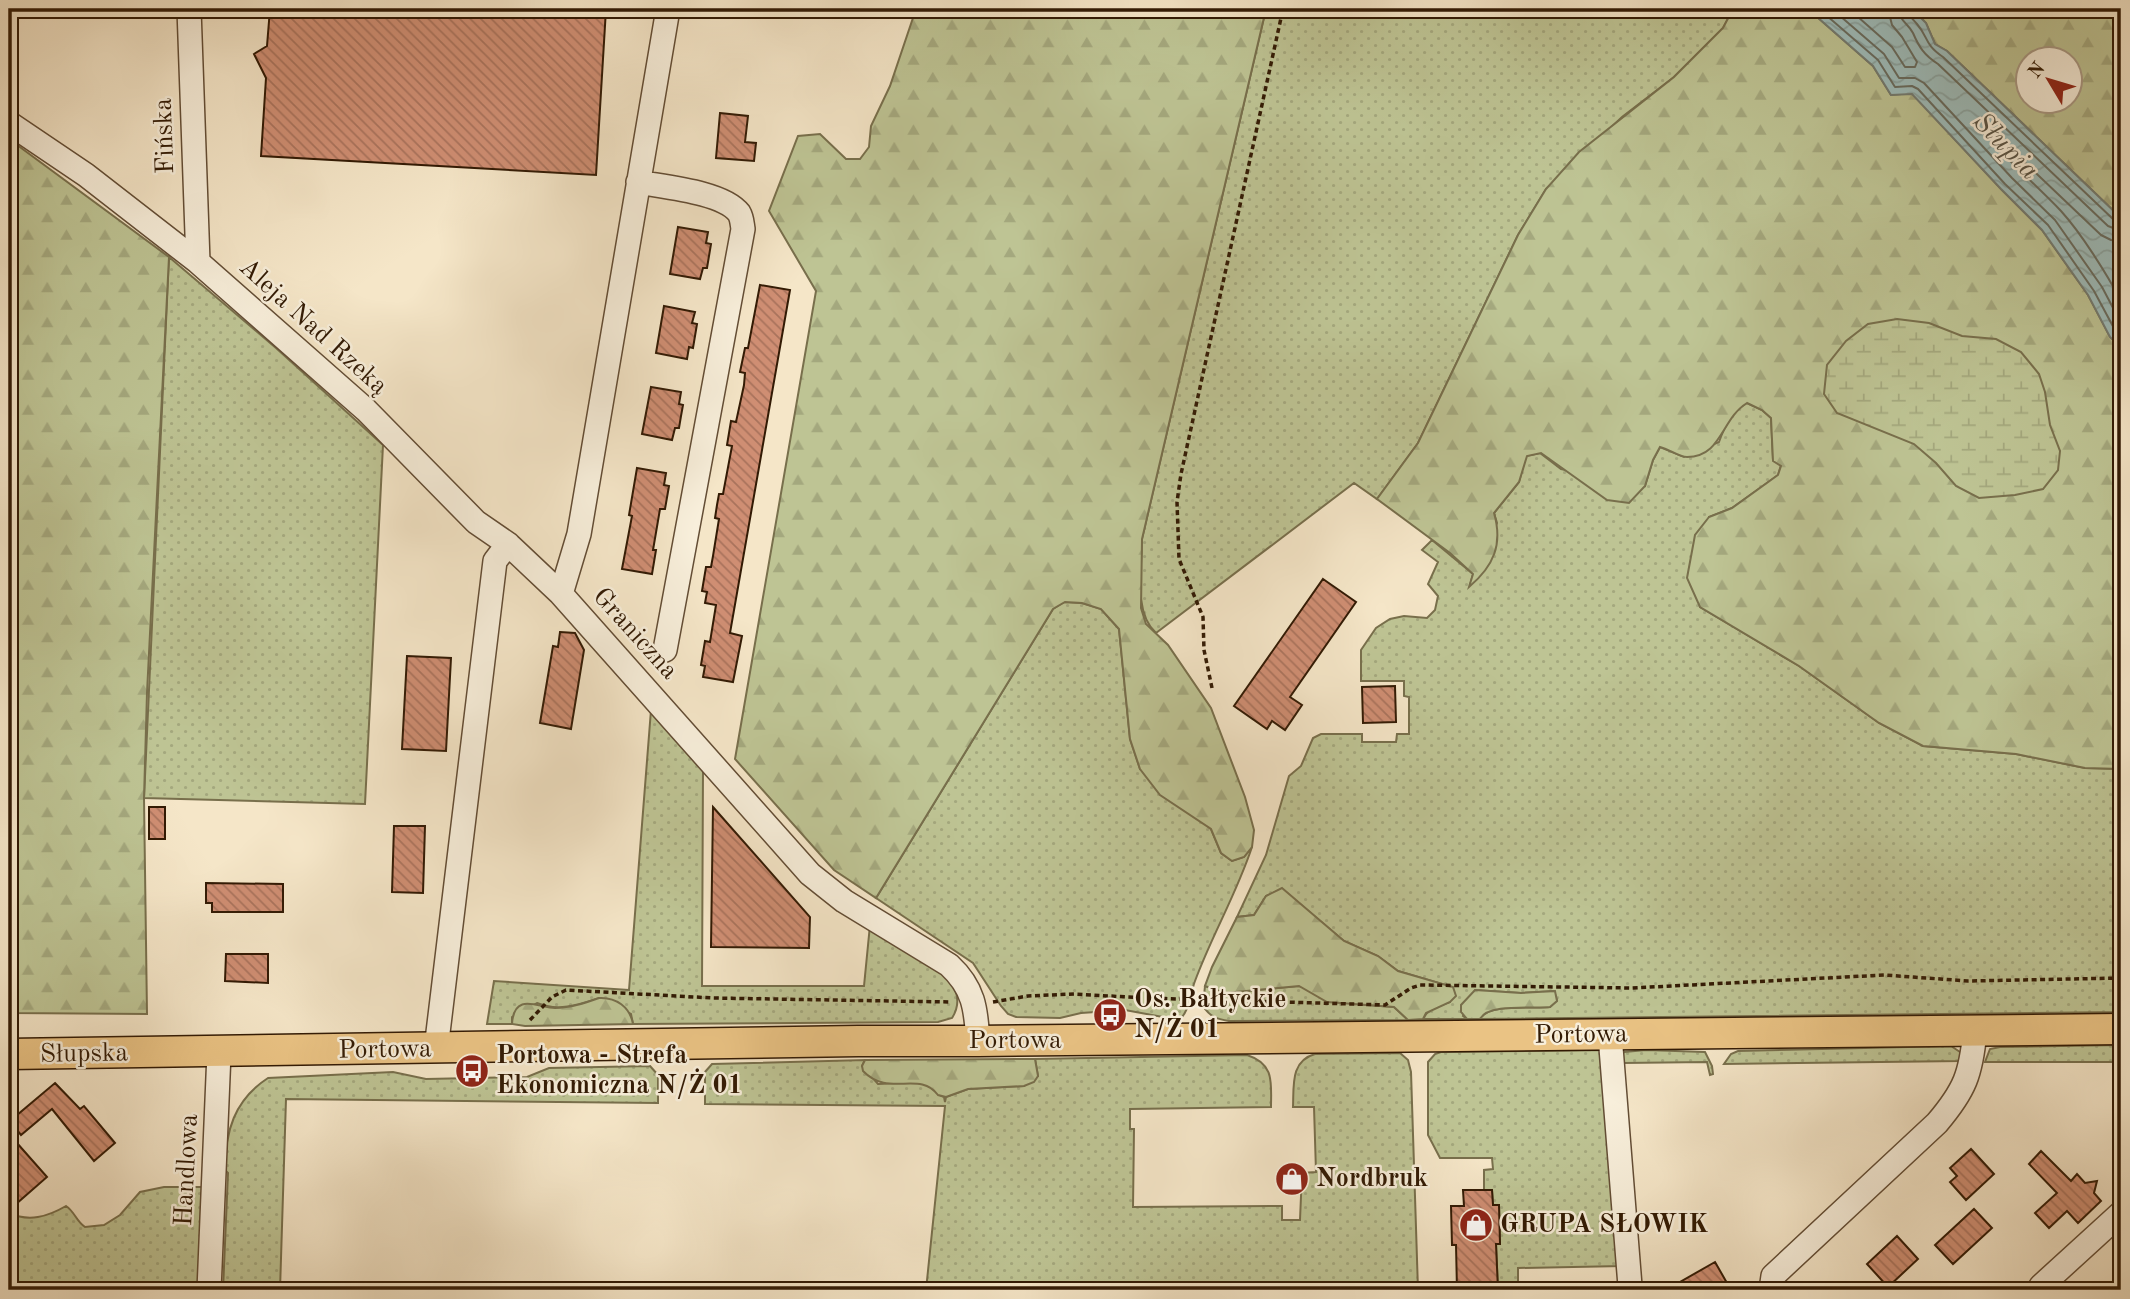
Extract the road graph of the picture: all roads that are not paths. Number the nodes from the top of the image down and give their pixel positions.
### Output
1 (189, 9) edge
2 (668, 9) edge
3 (9, 123) edge
4 (638, 182) junction
5 (198, 262) junction
6 (508, 544) junction
7 (561, 594) junction
8 (665, 650) dead end
9 (2121, 1029) edge
10 (1975, 1031) junction
11 (1610, 1035) junction
12 (978, 1041) junction
13 (436, 1049) junction
14 (160, 1052) joint
15 (219, 1053) junction
16 (9, 1055) edge
17 (2121, 1213) edge
18 (1630, 1286) dead end
19 (2041, 1286) dead end
20 (209, 1290) edge
21 (1771, 1290) edge

1 - 5 street, Fińska
2 - 4 street, Graniczna
3 - 5 street, Aleja Nad Rzeką
4 - 7 street, Graniczna
4 - 8 street
5 - 6 street, Aleja Nad Rzeką
6 - 7 street, Aleja Nad Rzeką
6 - 13 street
7 - 12 street, Graniczna
9 - 10 main road, Portowa
10 - 11 main road, Portowa
10 - 21 street
11 - 12 main road, Portowa
11 - 18 street
12 - 13 main road, Portowa
13 - 15 main road, Portowa
14 - 15 main road, Portowa
14 - 16 main road, Słupska
15 - 20 street, Handlowa
17 - 19 street

